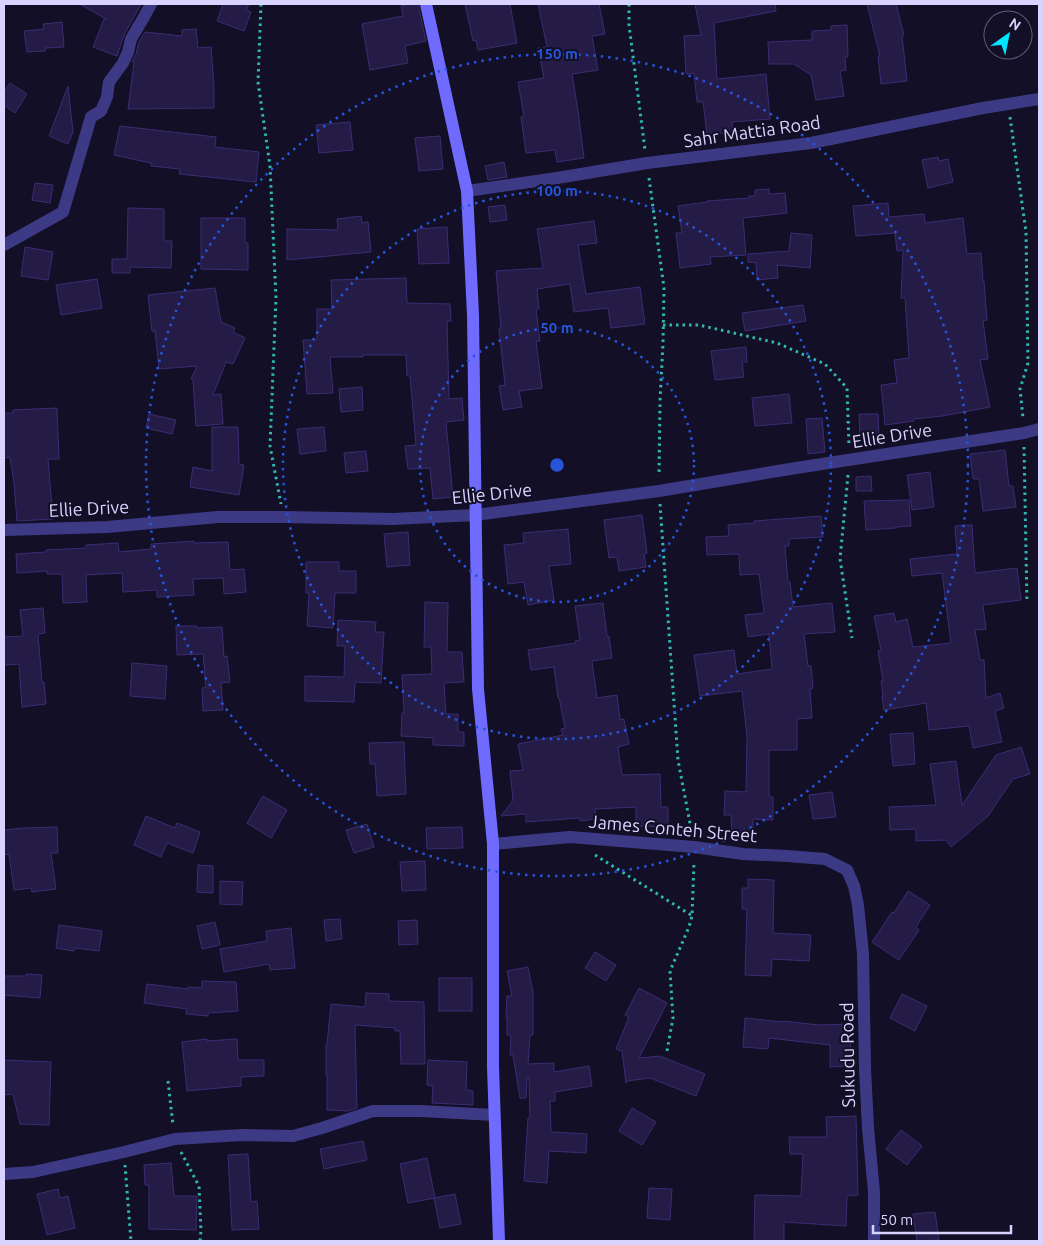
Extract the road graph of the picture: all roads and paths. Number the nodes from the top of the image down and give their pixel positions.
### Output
1 (151, 4) edge
2 (261, 4) edge
3 (426, 4) edge
4 (629, 4) edge
5 (1039, 99) edge
6 (1008, 104) junction
7 (646, 163) junction
8 (467, 191) junction
9 (4, 245) edge
10 (663, 325) junction
11 (1039, 429) edge
12 (1024, 433) junction
13 (849, 460) junction
14 (659, 491) junction
15 (475, 515) junction
16 (283, 517) junction
17 (4, 530) edge
18 (1027, 603) dead end
19 (852, 638) dead end
20 (493, 844) junction
21 (694, 847) junction
22 (591, 852) dead end
23 (847, 870) joint
24 (692, 916) junction
25 (667, 1050) dead end
26 (168, 1081) dead end
27 (494, 1115) junction
28 (175, 1139) junction
29 (124, 1152) junction
30 (4, 1174) edge
31 (131, 1241) edge
32 (200, 1241) edge
33 (498, 1241) edge
34 (874, 1241) edge

1 - 9 street
2 - 16 path
3 - 8 main road
4 - 7 path
5 - 6 street, Sahr Mattia Road
6 - 7 street, Sahr Mattia Road
6 - 12 path
7 - 8 street, Sahr Mattia Road
7 - 10 path
8 - 15 main road
10 - 13 path
10 - 14 path
11 - 12 street, Ellie Drive
12 - 13 street, Ellie Drive
12 - 18 path
13 - 14 street, Ellie Drive
13 - 19 path
14 - 15 street, Ellie Drive
14 - 21 path
15 - 16 street, Ellie Drive
15 - 20 main road
16 - 17 street, Ellie Drive
20 - 21 street, James Conteh Street
20 - 27 main road
21 - 23 street, James Conteh Street
21 - 24 path
22 - 24 path
23 - 34 street, Sukudu Road
24 - 25 path
26 - 28 path
27 - 28 street
27 - 33 main road
28 - 29 street
28 - 32 path
29 - 30 street
29 - 31 path

